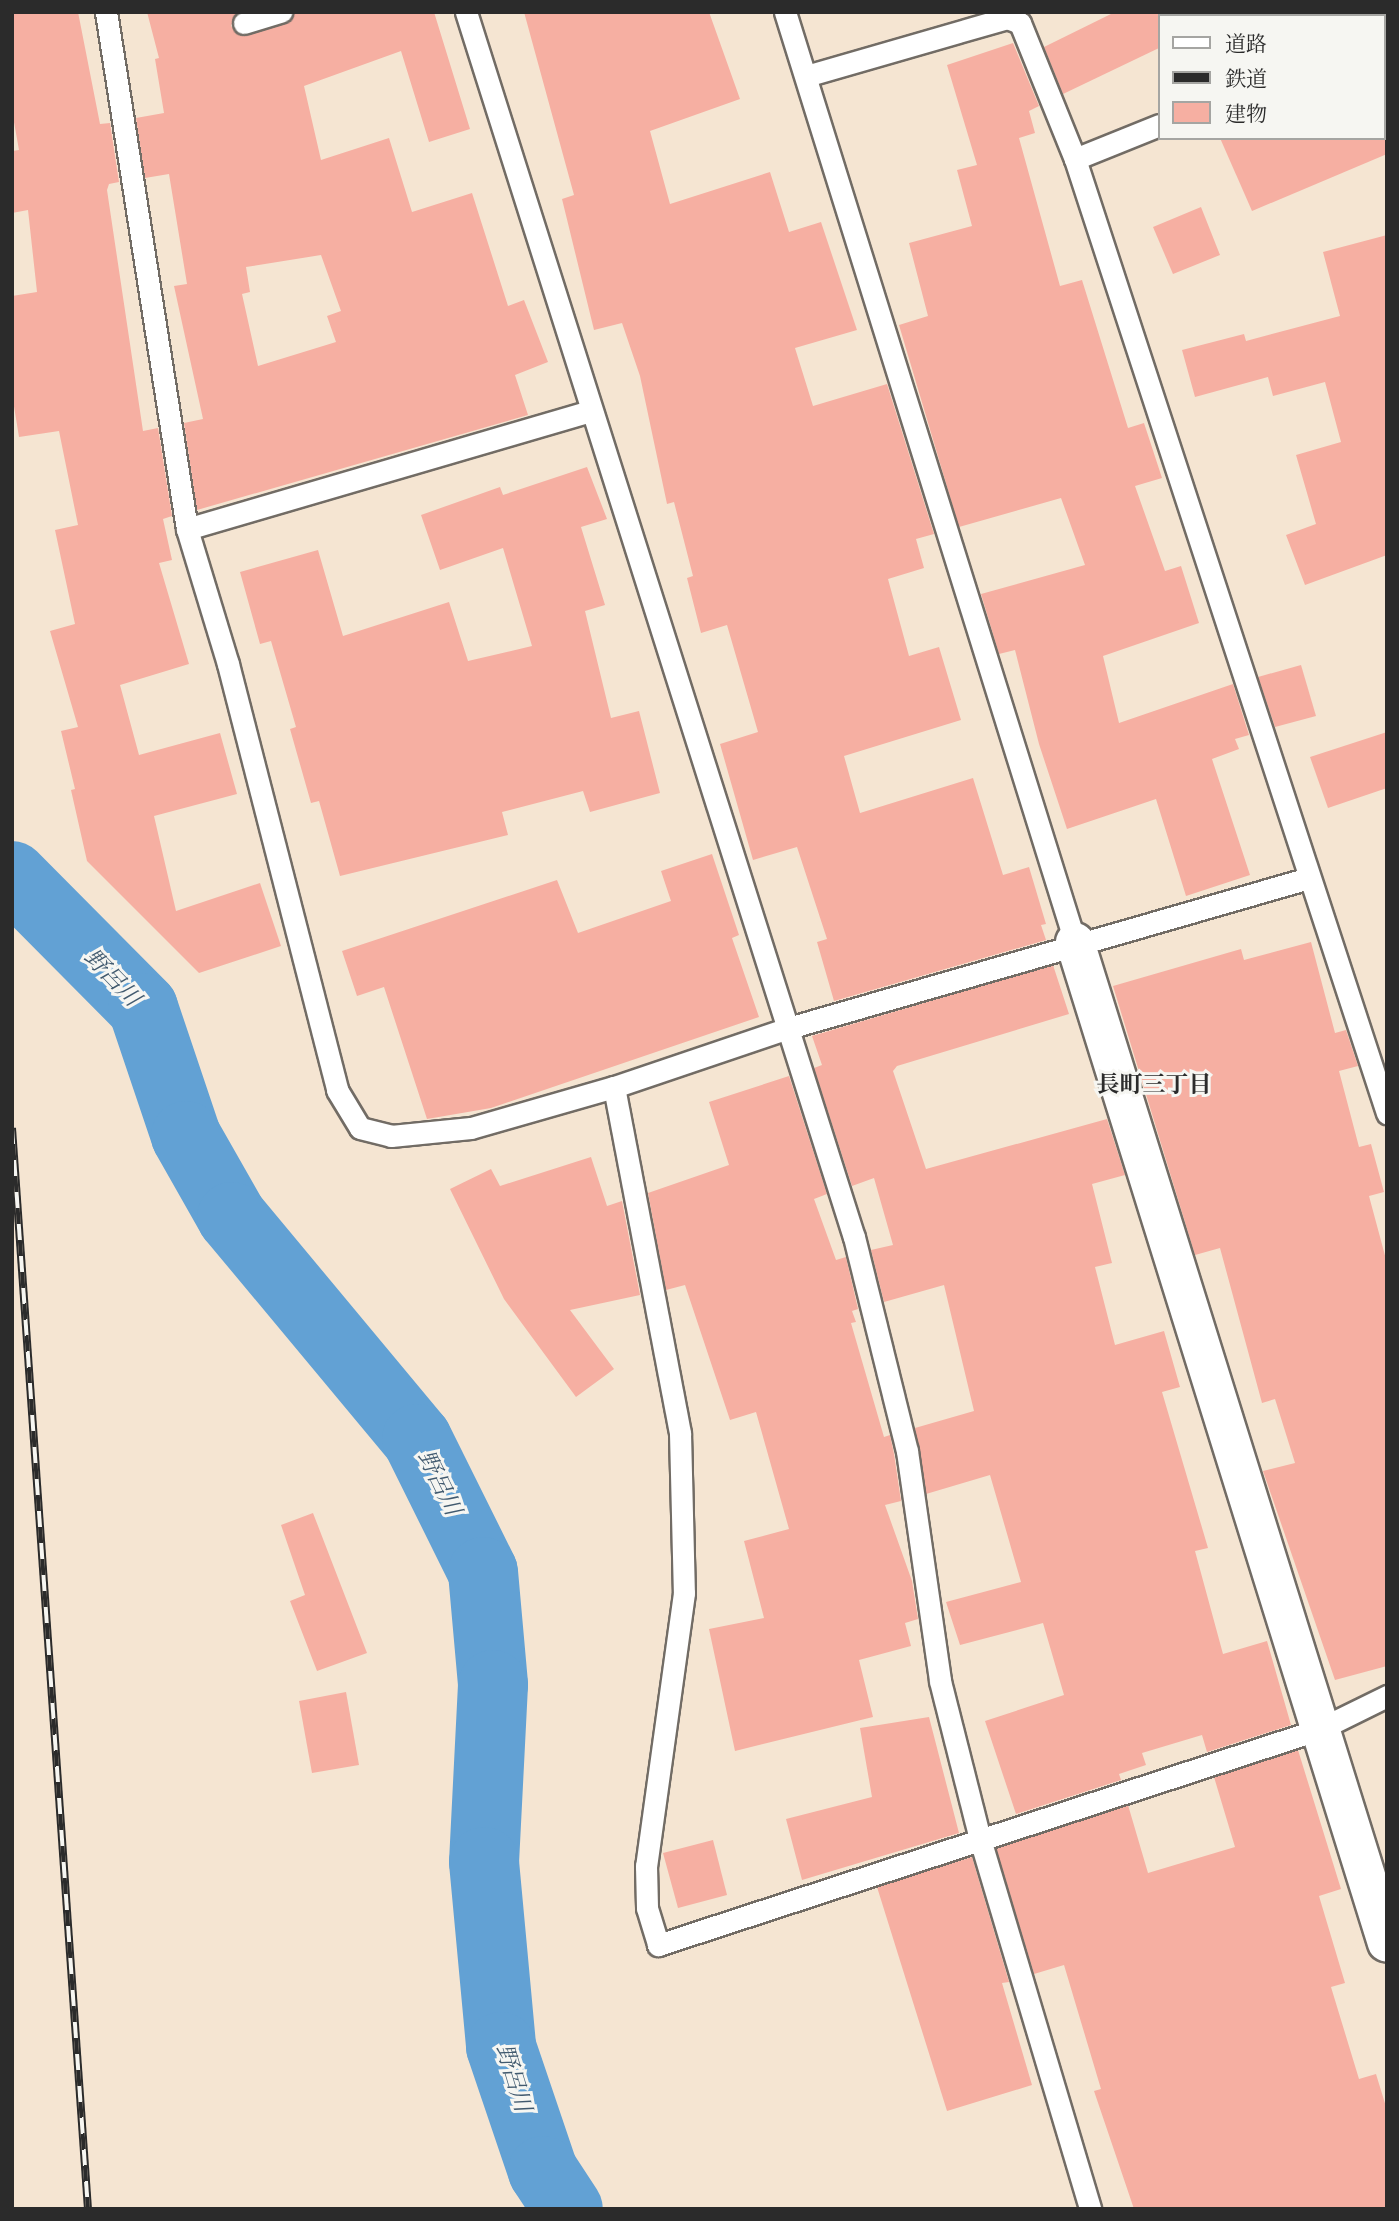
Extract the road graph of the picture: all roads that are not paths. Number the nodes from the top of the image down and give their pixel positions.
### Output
1 (106, 12) edge
2 (281, 12) edge
3 (467, 12) edge
4 (785, 12) edge
5 (244, 23) dead end
6 (806, 76) junction
7 (1158, 125) edge
8 (1076, 159) junction
9 (590, 411) junction
10 (187, 529) junction
11 (1309, 878) junction
12 (1075, 942) junction
13 (785, 1029) junction
14 (614, 1087) junction
15 (1387, 1114) edge
16 (1387, 1696) edge
17 (1320, 1729) junction
18 (980, 1839) junction
19 (1387, 1943) edge
20 (1090, 2209) edge

1 - 10 lane
2 - 5 lane
3 - 9 lane
4 - 6 lane
6 - 8 lane
6 - 12 lane
7 - 8 lane
8 - 11 lane
9 - 10 lane
9 - 13 lane
10 - 14 lane
11 - 12 lane
11 - 15 lane
12 - 13 lane
12 - 17 street
13 - 14 lane
13 - 18 lane
14 - 18 lane
16 - 17 lane
17 - 18 lane
17 - 19 street
18 - 20 lane

